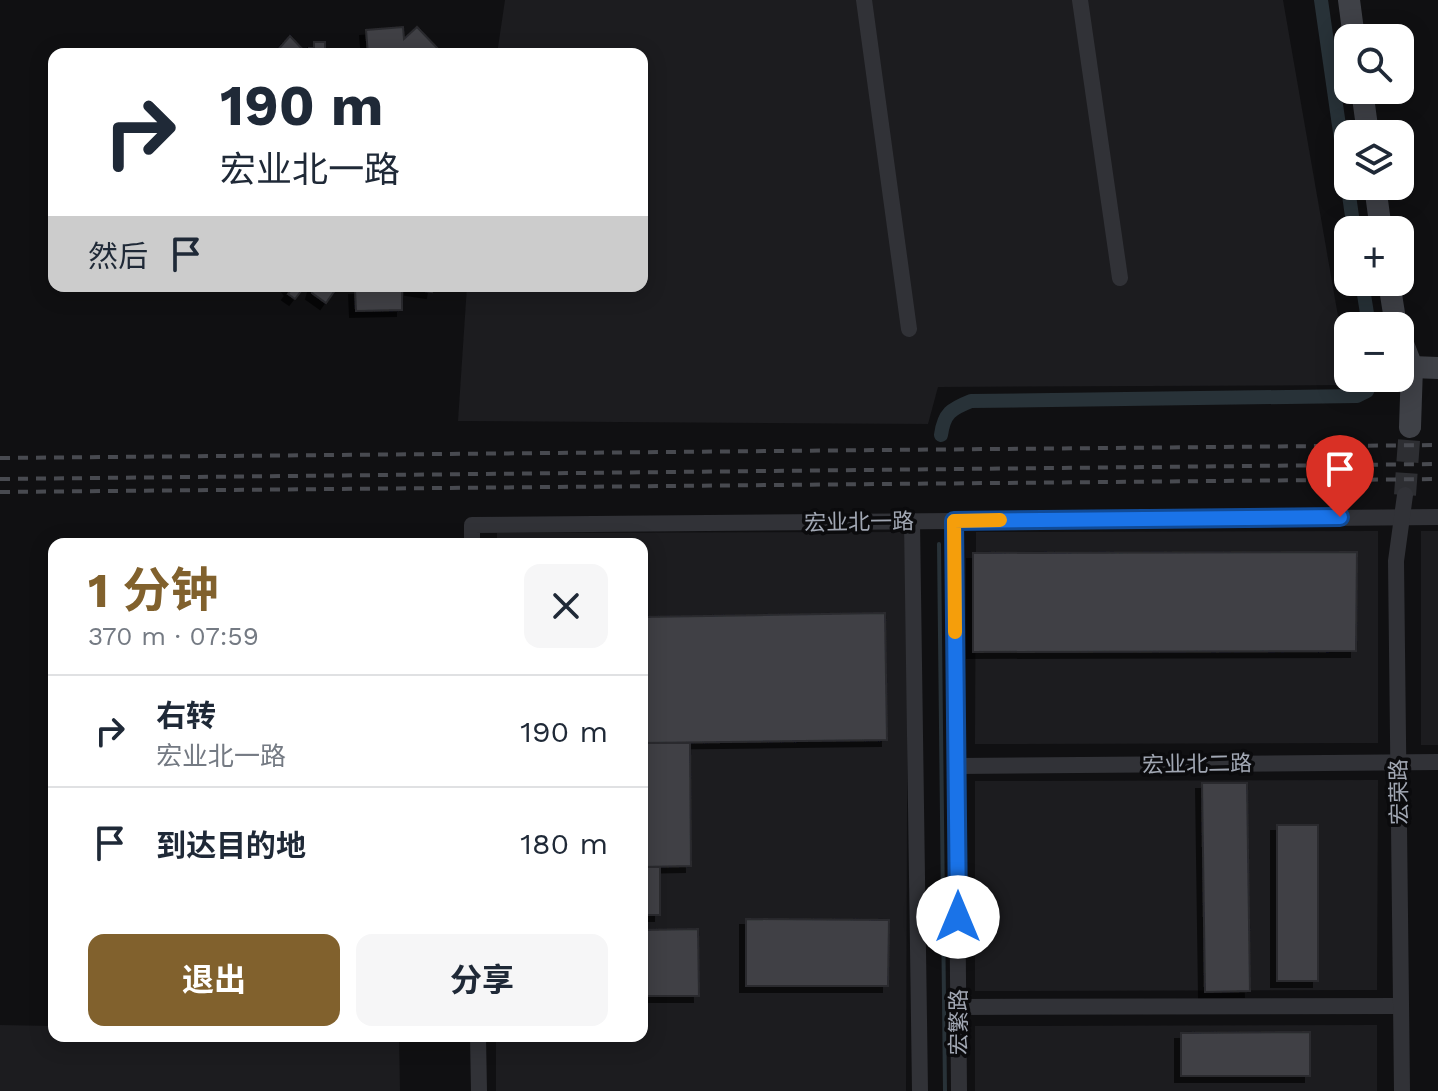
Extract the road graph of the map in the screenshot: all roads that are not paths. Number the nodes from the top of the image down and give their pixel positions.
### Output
1 (864, 0) edge
2 (1080, 0) edge
3 (1349, 0) edge
4 (1352, 24) edge
5 (1120, 278) dead end
6 (909, 329) dead end
7 (1414, 367) edge
8 (1438, 368) edge
9 (1411, 392) edge
10 (1410, 427) tunnel mouth
11 (1405, 495) tunnel mouth
12 (1402, 517) junction
13 (1438, 517) edge
14 (912, 521) junction
15 (954, 521) junction
16 (472, 538) edge
17 (1398, 762) junction
18 (1438, 762) edge
19 (957, 766) junction
20 (1401, 1006) junction
21 (958, 1007) junction
22 (478, 1042) edge
23 (479, 1091) edge
24 (920, 1091) edge
25 (959, 1091) edge
26 (1402, 1091) edge

1 - 6 street
2 - 5 street
3 - 4 street
7 - 8 street
9 - 10 street
11 - 12 street, 宏荣路
12 - 13 street, 宏业北一路
12 - 15 street, 宏业北一路
12 - 17 street, 宏荣路
14 - 15 street, 宏业北一路
14 - 16 street, 宏业北一路
14 - 24 street
15 - 19 street, 宏繁路
17 - 18 street, 宏业北二路
17 - 19 street, 宏业北二路
17 - 20 street, 宏荣路
19 - 21 street, 宏繁路
20 - 21 street
20 - 26 street, 宏荣路
21 - 25 street, 宏繁路
22 - 23 street

